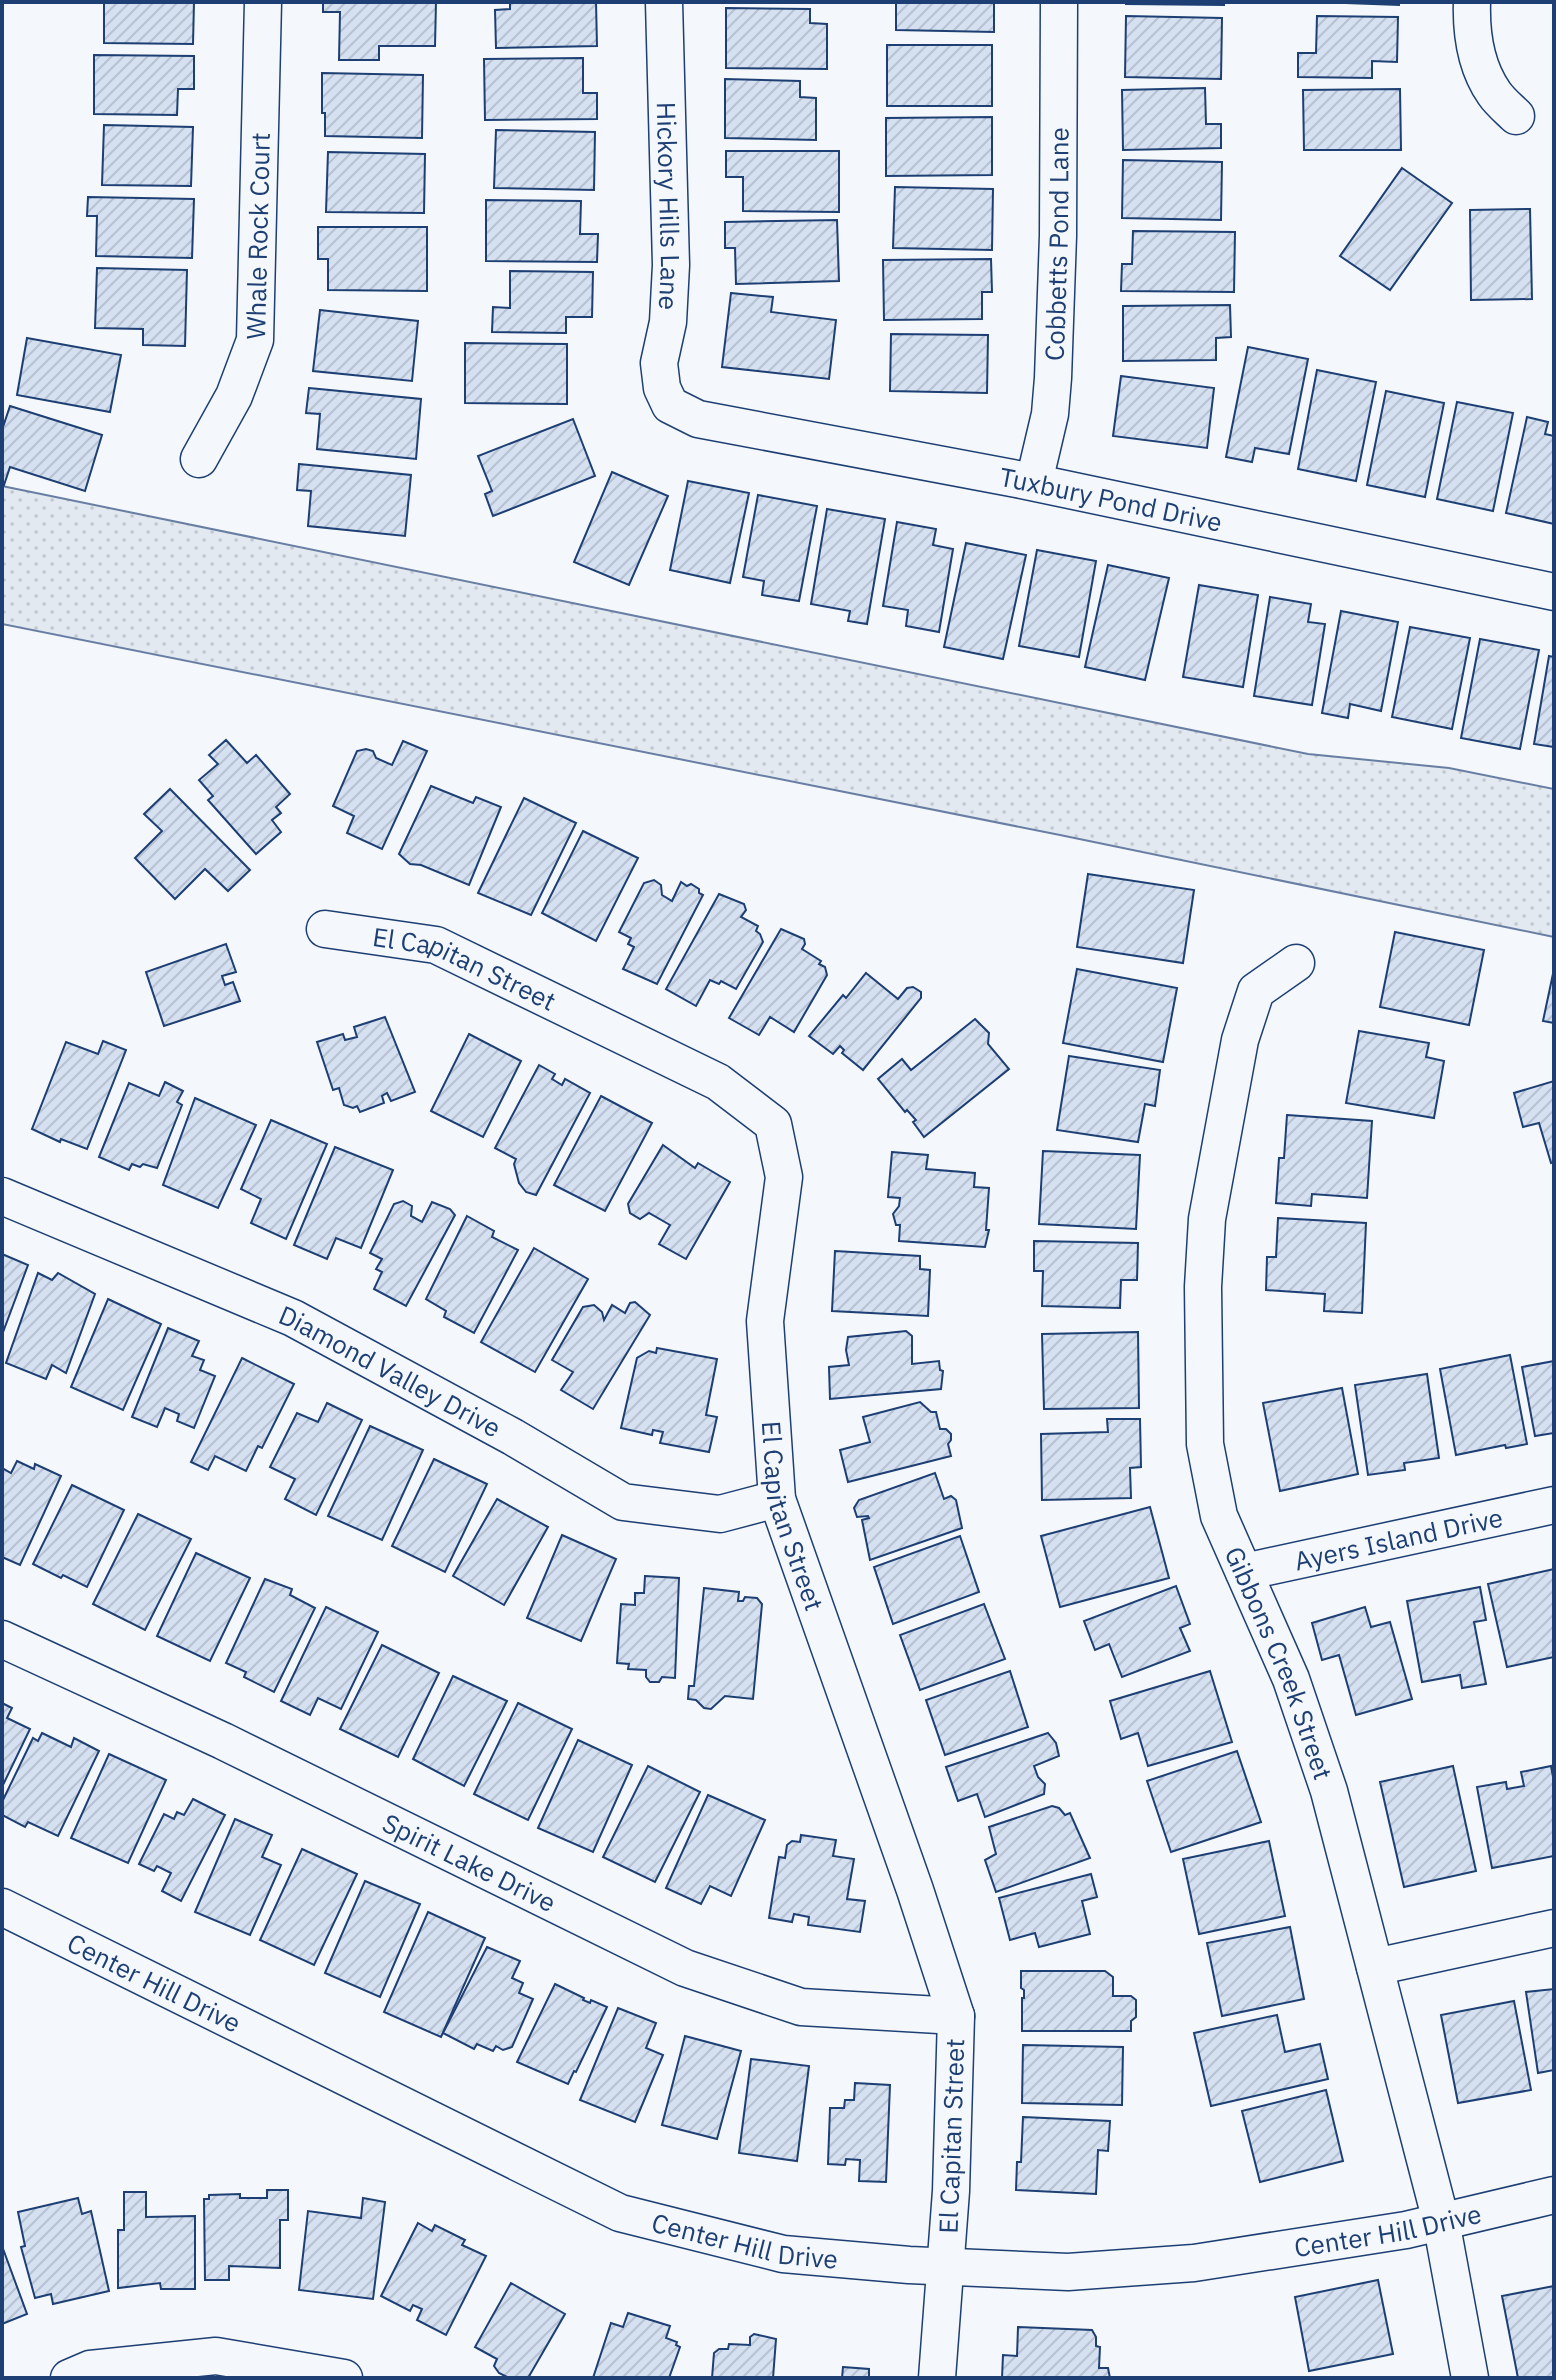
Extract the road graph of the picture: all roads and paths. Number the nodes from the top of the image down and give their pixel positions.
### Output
1 (263, 2) edge
2 (664, 2) edge
3 (1059, 2) edge
4 (1472, 2) edge
5 (1516, 116) dead end
6 (670, 405) joint
7 (199, 459) dead end
8 (1034, 482) junction
9 (1554, 592) edge
10 (325, 929) dead end
11 (1296, 963) dead end
12 (2, 1196) edge
13 (777, 1499) junction
14 (1554, 1505) edge
15 (1244, 1572) junction
16 (2, 1639) edge
17 (2, 1907) edge
18 (1554, 1928) edge
19 (1375, 1967) junction
20 (956, 2016) junction
21 (1554, 2195) edge
22 (1441, 2221) junction
23 (946, 2266) junction
24 (69, 2378) edge
25 (344, 2378) edge
26 (937, 2378) edge
27 (1470, 2378) edge

1 - 7 street, Whale Rock Court
2 - 6 street, Hickory Hills Lane
3 - 8 street, Cobbetts Pond Lane
4 - 5 street
6 - 8 street, Tuxbury Pond Drive
8 - 9 street, Tuxbury Pond Drive
10 - 13 street, El Capitan Street
11 - 15 street, Gibbons Creek Street
12 - 13 street, Diamond Valley Drive
13 - 20 street, El Capitan Street
14 - 15 street, Ayers Island Drive
15 - 19 street, Gibbons Creek Street
16 - 20 street, Spirit Lake Drive
17 - 23 street, Center Hill Drive
18 - 19 street
19 - 22 street, Gibbons Creek Street
20 - 23 street, El Capitan Street
21 - 22 street, Center Hill Drive
22 - 23 street, Center Hill Drive
22 - 27 street, Gibbons Creek Street
23 - 26 street, El Capitan Street
24 - 25 street

